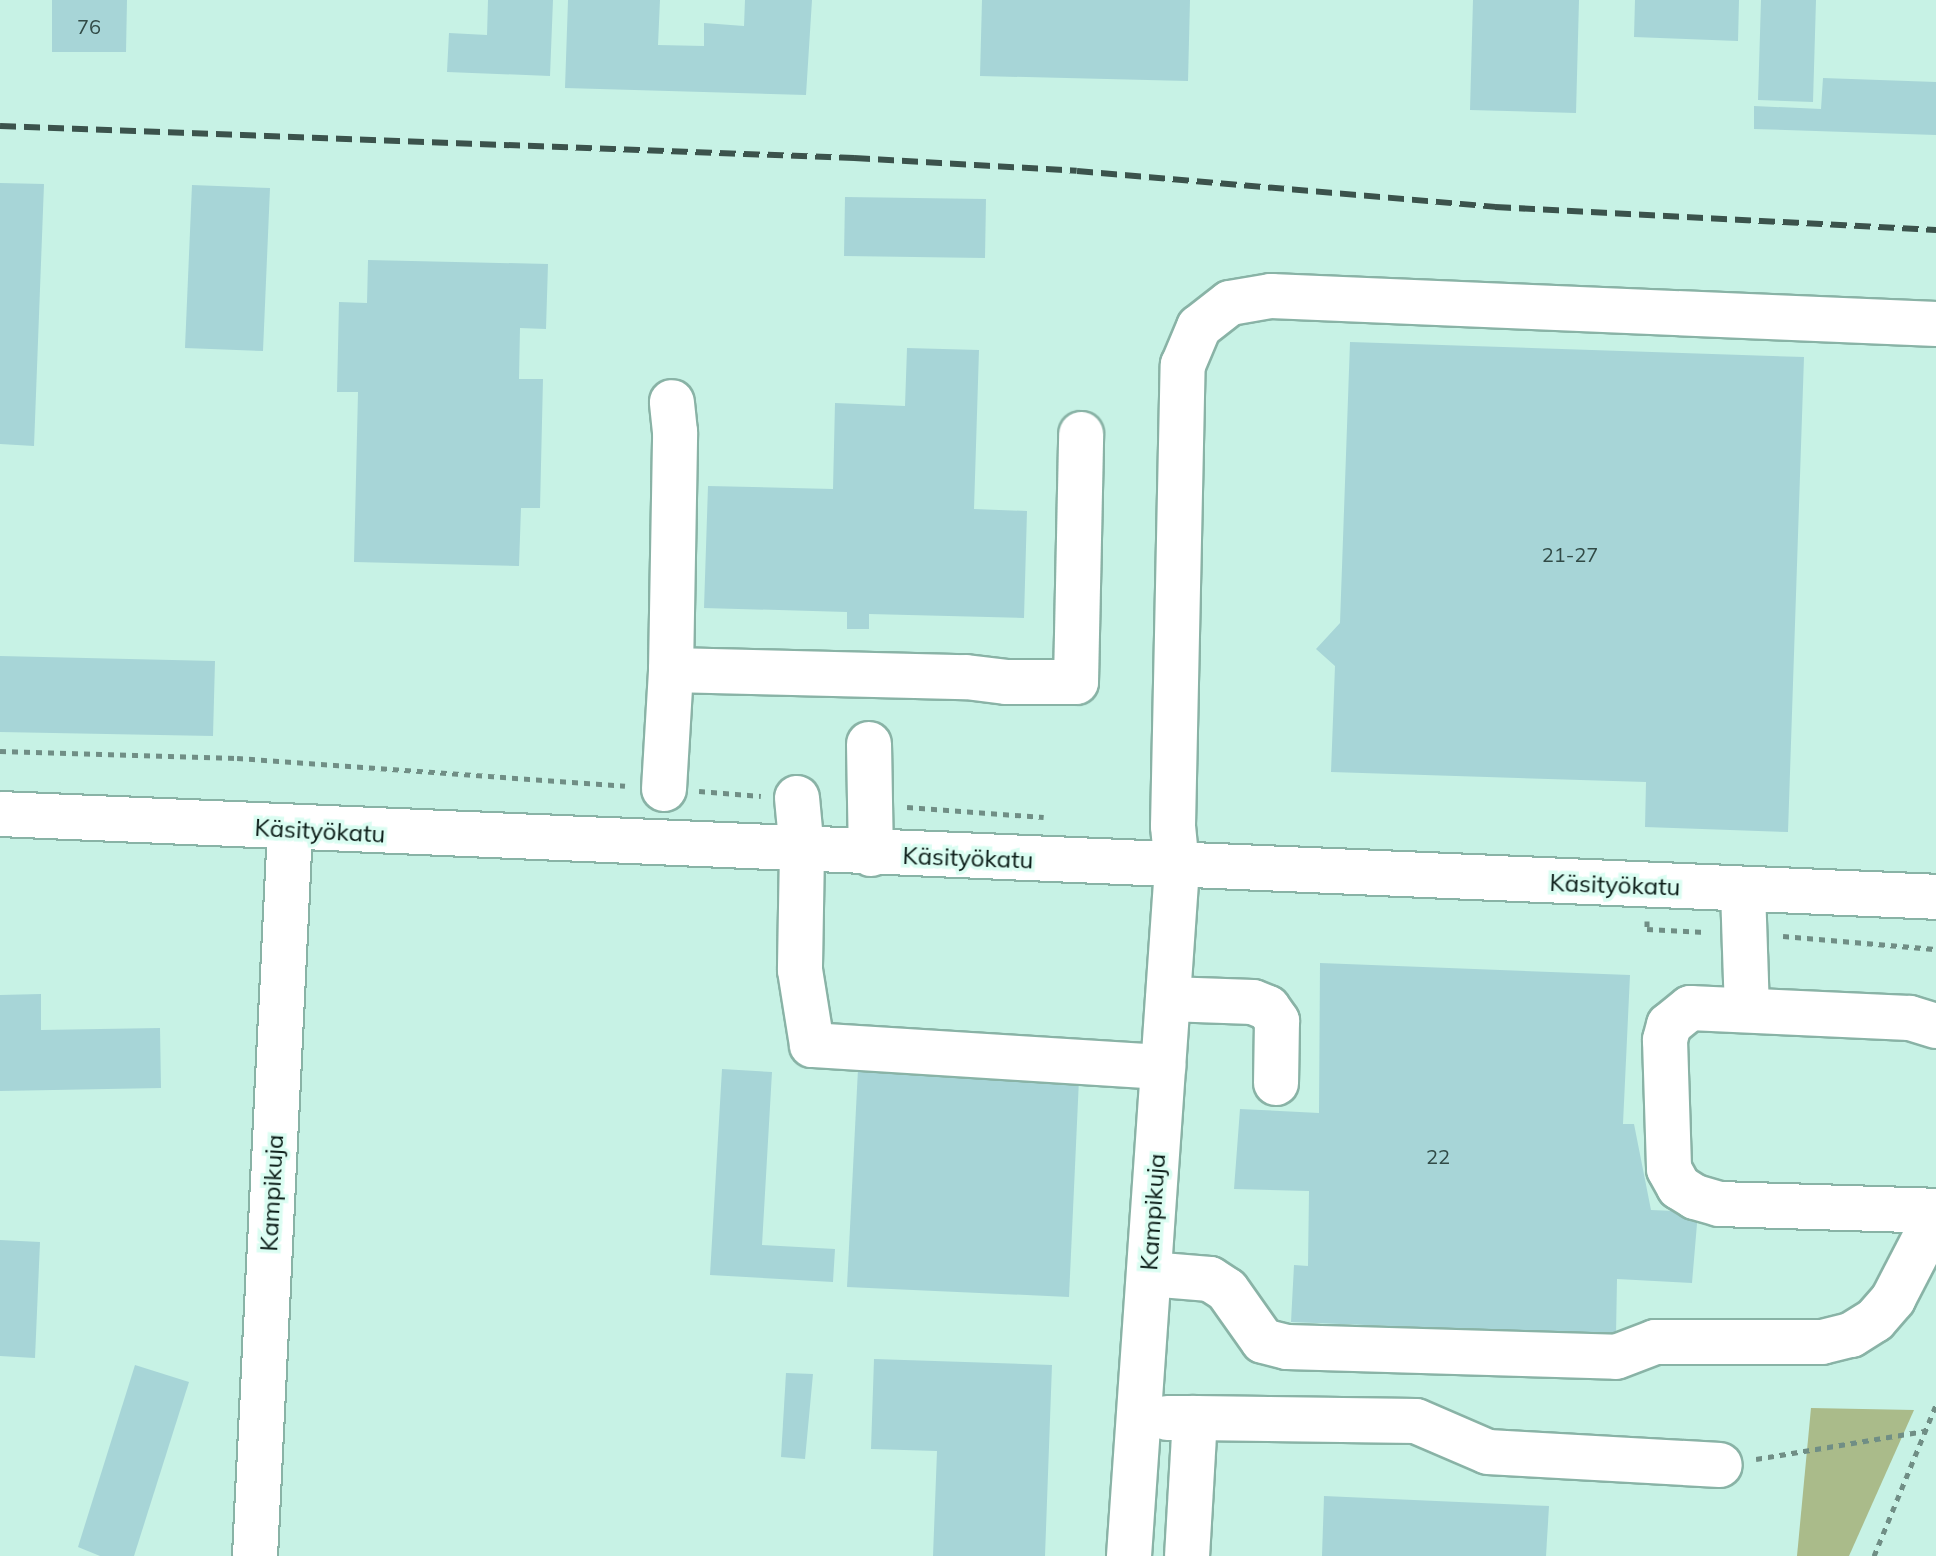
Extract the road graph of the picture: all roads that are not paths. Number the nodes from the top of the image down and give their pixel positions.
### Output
1 (1936, 324) edge
2 (672, 402) dead end
3 (1081, 434) dead end
4 (671, 670) junction
5 (869, 744) dead end
6 (664, 789) road end
7 (797, 798) road end
8 (0, 814) edge
9 (290, 829) junction
10 (802, 851) junction
11 (871, 854) junction
12 (1177, 867) junction
13 (1743, 890) junction
14 (1936, 897) edge
15 (1168, 999) junction
16 (1747, 1009) junction
17 (1936, 1026) edge
18 (1163, 1067) junction
19 (1276, 1083) dead end
20 (1936, 1214) edge
21 (1149, 1274) junction
22 (1139, 1418) junction
23 (1195, 1418) junction
24 (1720, 1465) road end
25 (255, 1556) edge
26 (1129, 1556) edge
27 (1187, 1556) edge

1 - 12 street, Kampikuja
2 - 4 street
3 - 4 street
4 - 6 street
5 - 11 street
7 - 10 street
8 - 9 street, Käsityökatu
9 - 10 street, Käsityökatu
9 - 25 street, Kampikuja
10 - 11 street, Käsityökatu
10 - 18 street
11 - 12 street, Käsityökatu
12 - 13 street, Käsityökatu
12 - 15 street, Kampikuja
13 - 14 street, Käsityökatu
13 - 16 street
15 - 18 street, Kampikuja
15 - 19 street
16 - 17 street
16 - 20 street
18 - 21 street, Kampikuja
20 - 21 street
21 - 22 street, Kampikuja
22 - 23 street
22 - 26 street, Kampikuja
23 - 24 street
23 - 27 street

